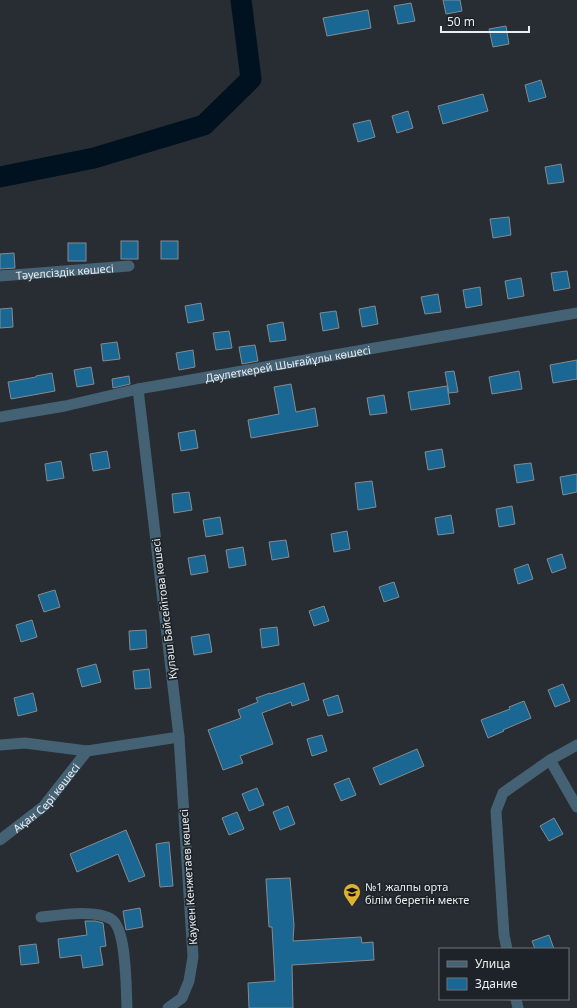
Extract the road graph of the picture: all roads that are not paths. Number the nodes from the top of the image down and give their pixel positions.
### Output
1 (129, 266) dead end
2 (0, 276) edge
3 (577, 313) edge
4 (138, 389) junction
5 (0, 417) edge
6 (179, 736) junction
7 (0, 744) edge
8 (577, 745) edge
9 (87, 751) junction
10 (550, 760) junction
11 (577, 808) edge
12 (0, 840) edge
13 (41, 917) dead end
14 (507, 948) edge
15 (128, 1008) edge
16 (168, 1008) edge

1 - 2 street, Тәуелсіздік көшесі
3 - 4 street, Дәулеткерей Шығайұлы көшесі
4 - 5 street, Дәулеткерей Шығайұлы көшесі
4 - 6 street, Күләш Байсейітова көшесі
6 - 9 street
6 - 16 street, Каукен Кенжетаев көшесі
7 - 9 street
8 - 10 street
9 - 12 street, Ақан Сері көшесі
10 - 11 street
10 - 14 street
13 - 15 street

